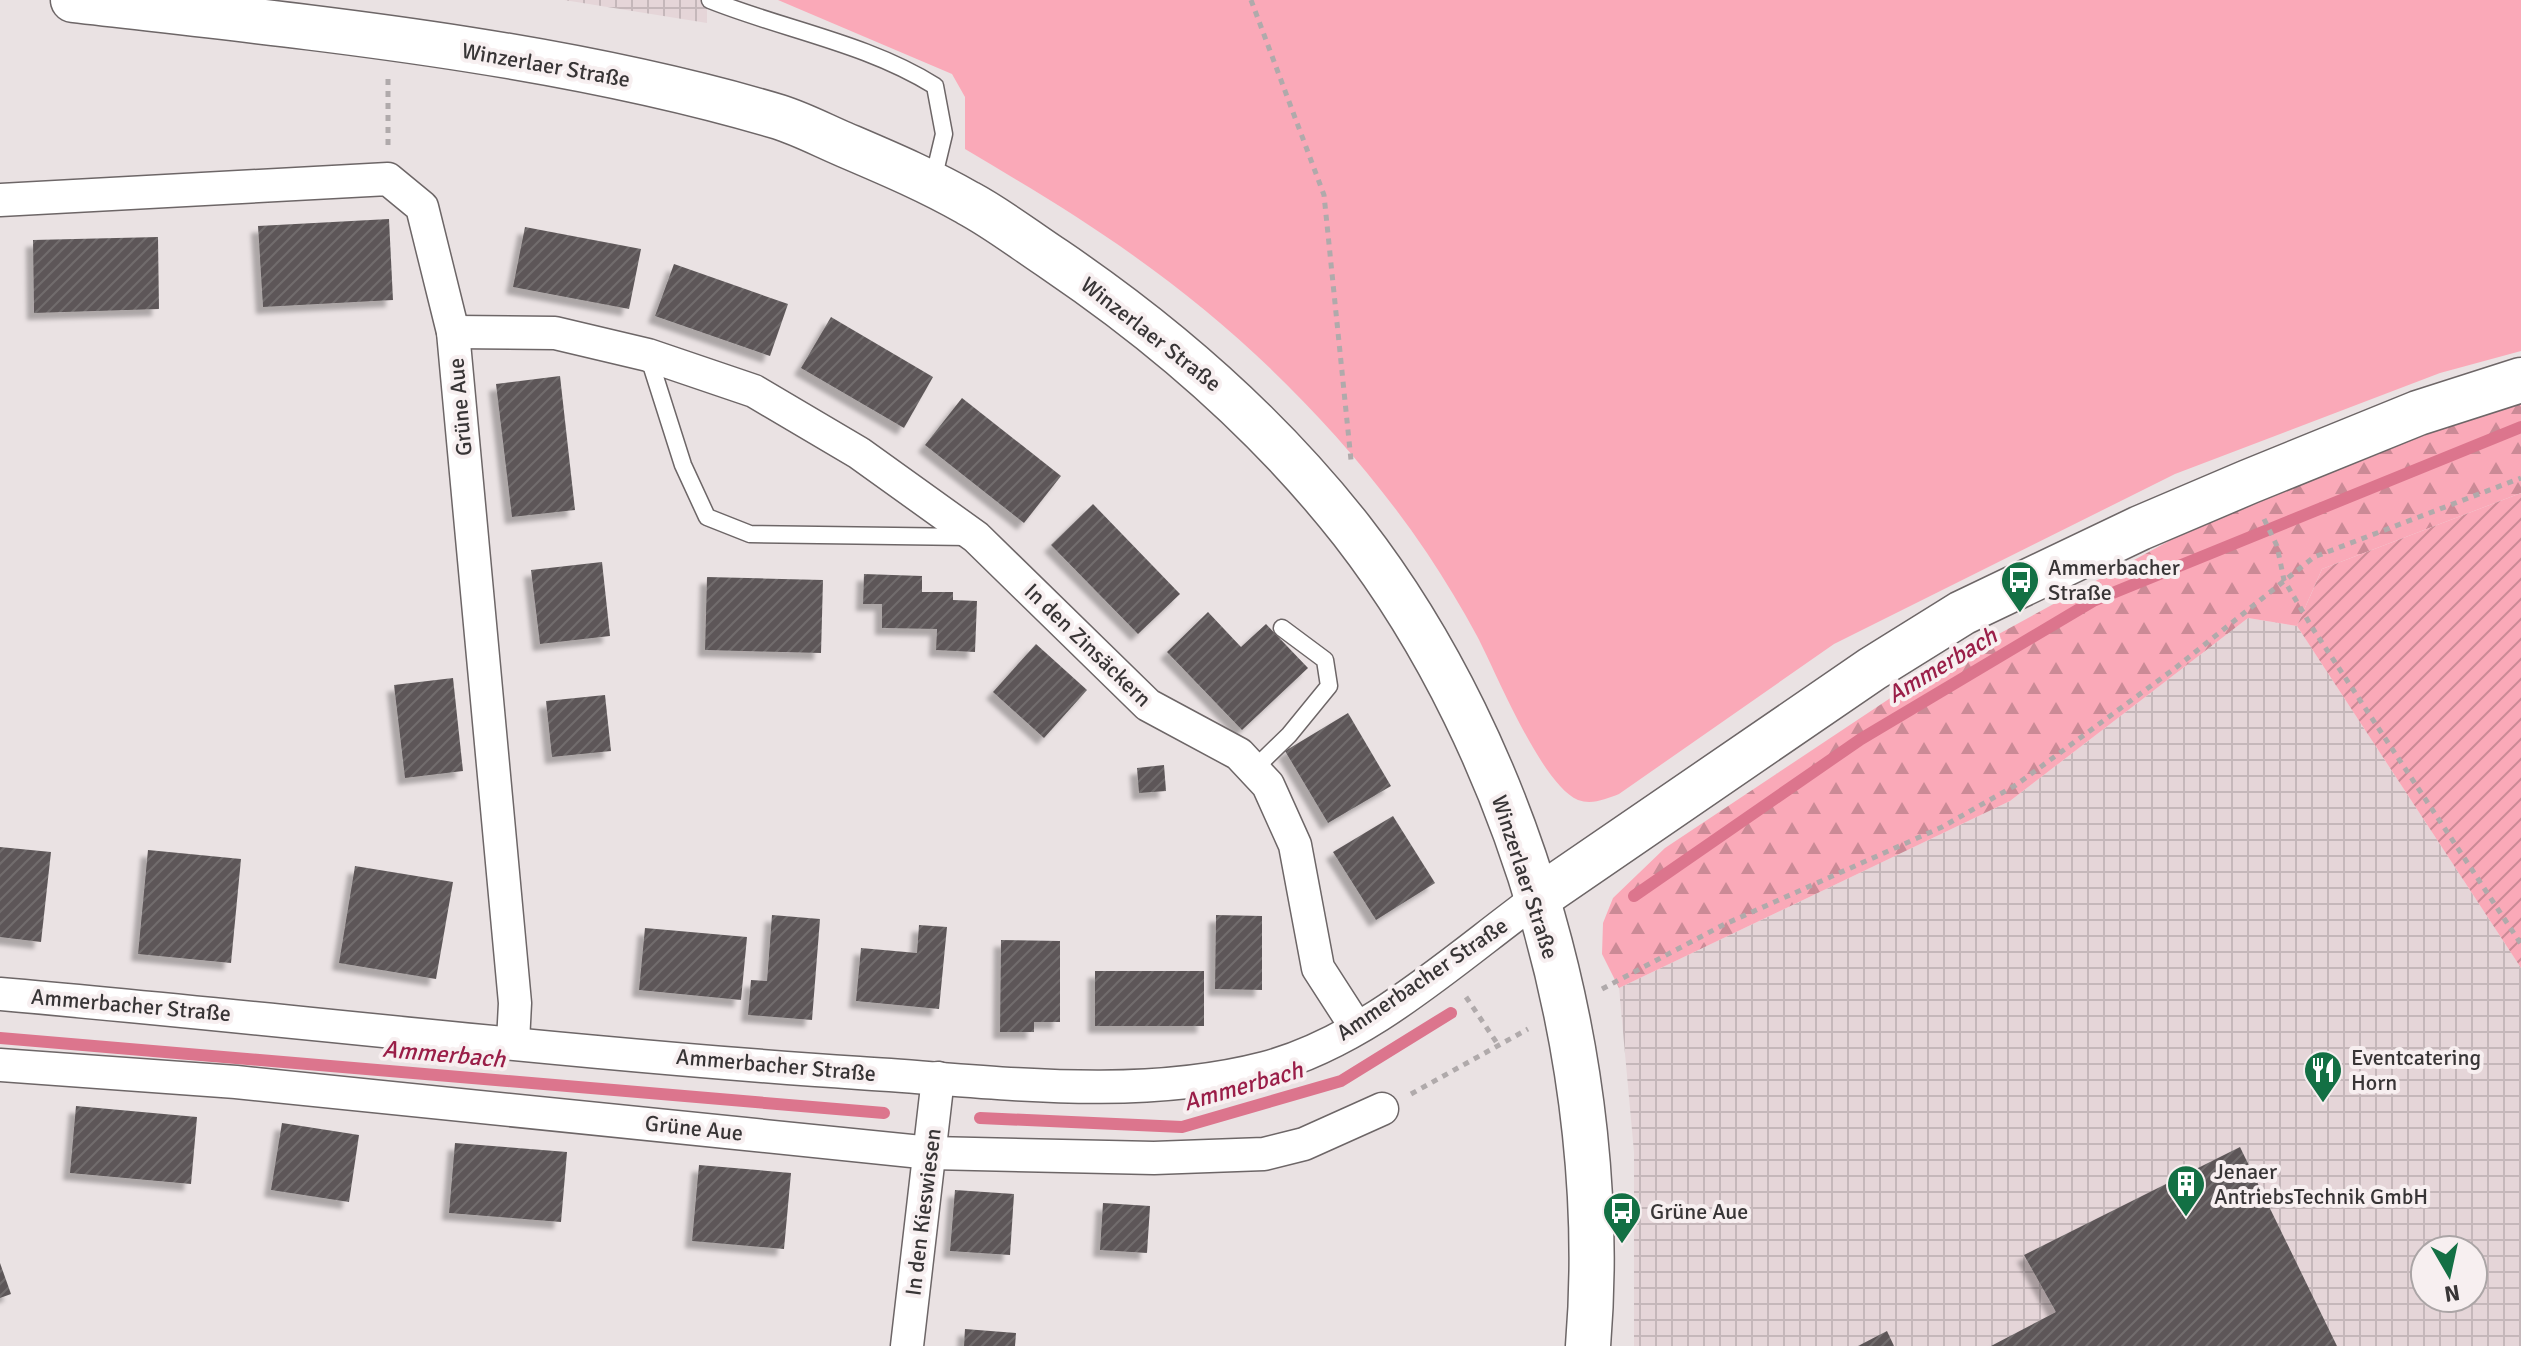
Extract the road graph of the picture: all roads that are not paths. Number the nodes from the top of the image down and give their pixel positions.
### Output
1 (73, 0) edge
2 (710, 0) edge
3 (932, 185) junction
4 (0, 200) edge
5 (453, 332) junction
6 (648, 355) junction
7 (2521, 380) edge
8 (976, 537) junction
9 (1282, 628) dead end
10 (1254, 769) junction
11 (1535, 900) junction
12 (0, 994) edge
13 (1356, 1027) junction
14 (513, 1042) junction
15 (0, 1065) edge
16 (938, 1078) junction
17 (1382, 1109) road end
18 (931, 1153) junction
19 (907, 1346) edge
20 (1588, 1346) edge

1 - 3 main road, Winzerlaer Straße
2 - 3 lane
3 - 11 main road, Winzerlaer Straße
4 - 5 street, Grüne Aue
5 - 6 street, In den Zinsäckern
5 - 14 street, Grüne Aue
6 - 8 street, In den Zinsäckern
6 - 8 lane
7 - 11 main road, Ammerbacher Straße
8 - 10 street, In den Zinsäckern
9 - 10 lane
10 - 13 street, In den Zinsäckern
11 - 13 street, Ammerbacher Straße
11 - 20 main road, Winzerlaer Straße
12 - 14 street, Ammerbacher Straße
13 - 16 street, Ammerbacher Straße
14 - 16 street, Ammerbacher Straße
15 - 18 street, Grüne Aue
16 - 18 street, In den Kieswiesen
17 - 18 street, Grüne Aue
18 - 19 street, In den Kieswiesen

